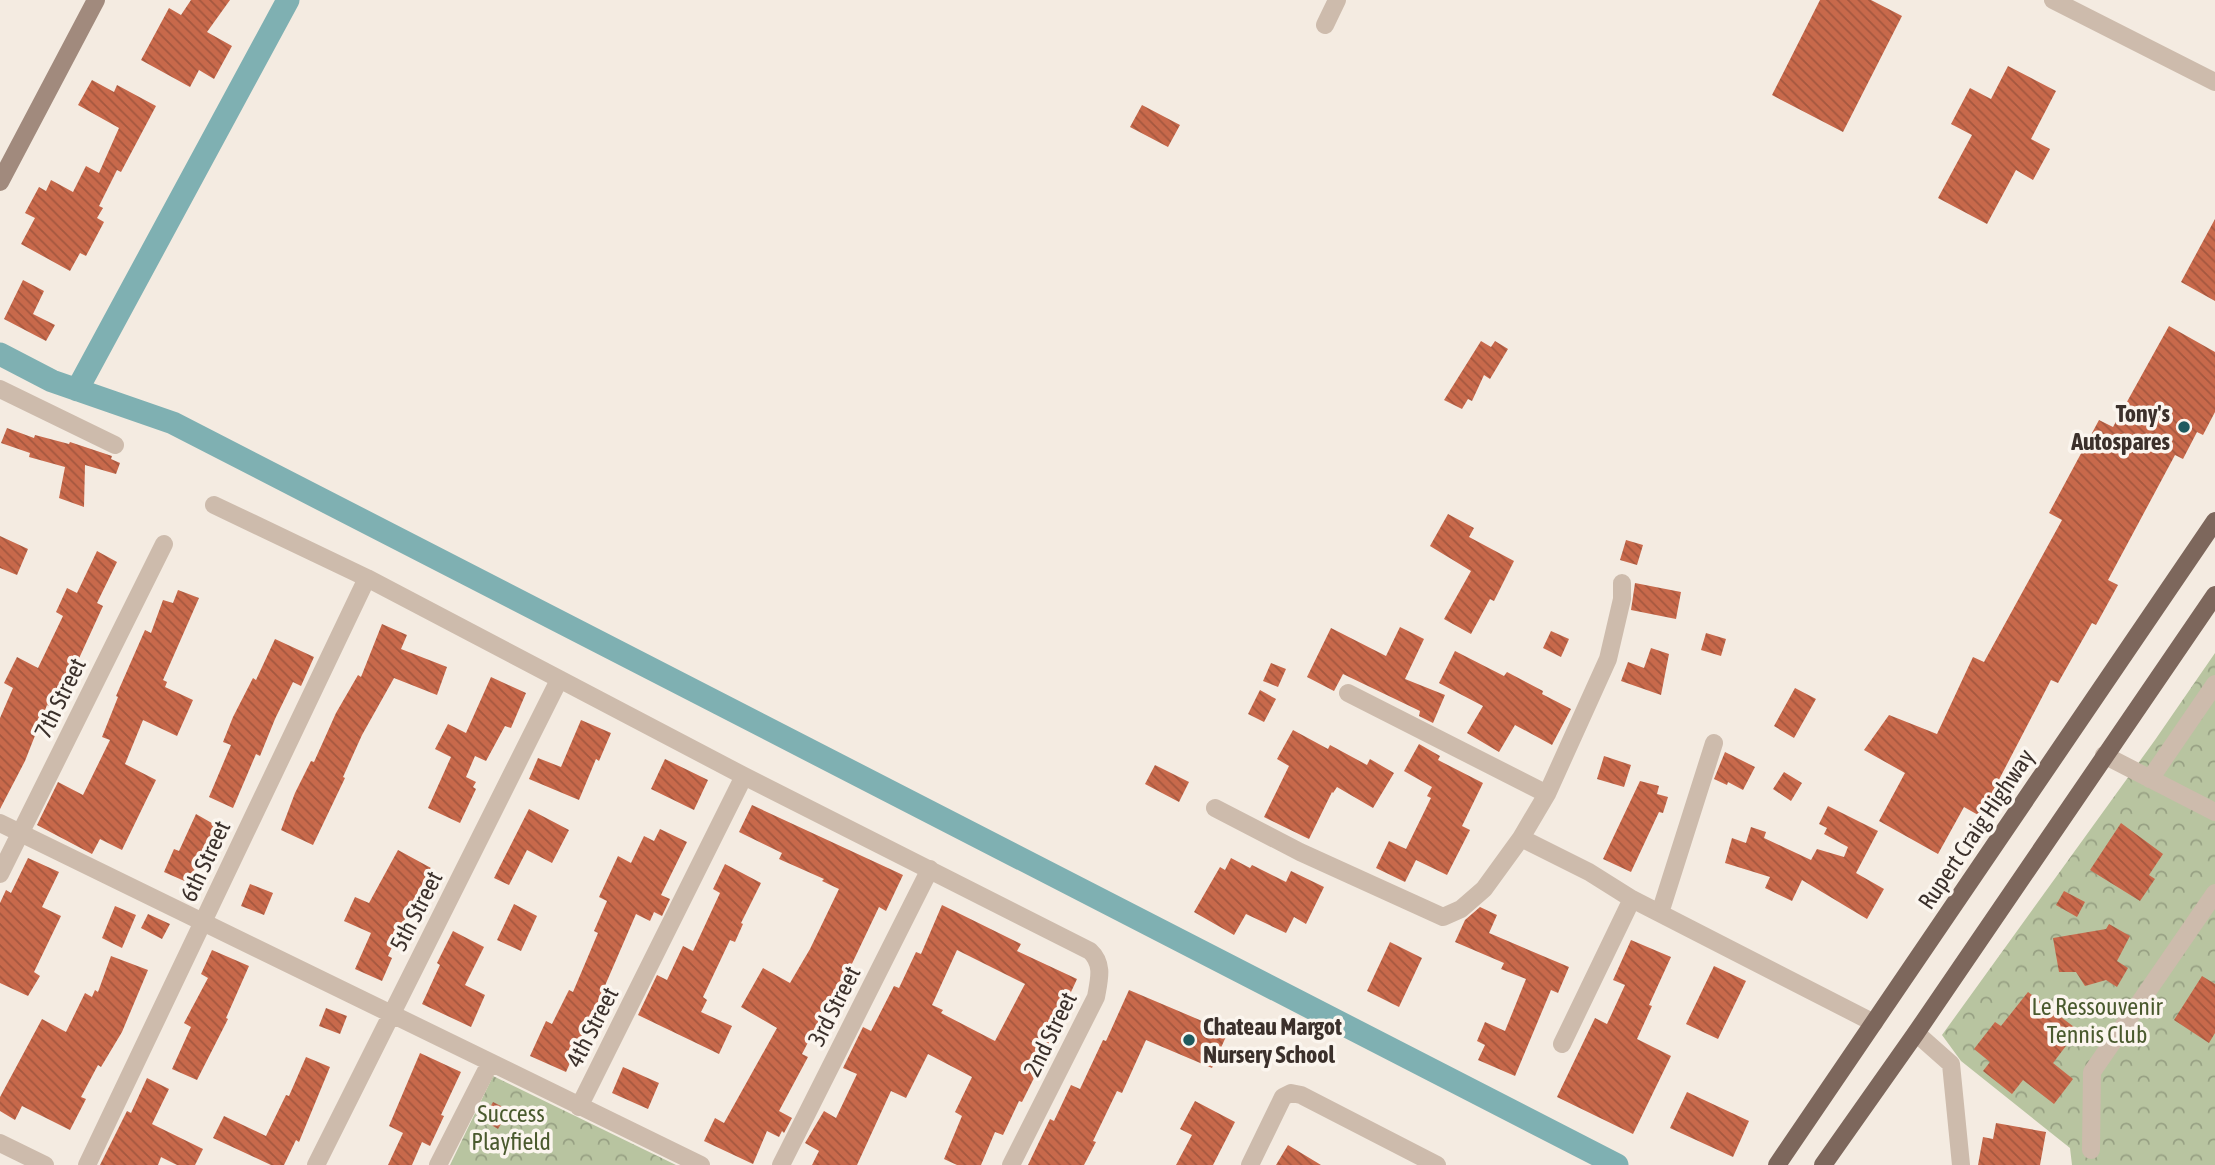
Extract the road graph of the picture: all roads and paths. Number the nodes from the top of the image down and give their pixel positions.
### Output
1 (96, 0) edge
2 (1337, 0) edge
3 (2053, 0) edge
4 (1325, 24) dead end
5 (2215, 82) edge
6 (0, 183) edge
7 (0, 389) edge
8 (115, 445) dead end
9 (214, 505) dead end
10 (2215, 521) edge
11 (164, 544) dead end
12 (367, 578) junction
13 (1622, 583) dead end
14 (2215, 595) edge
15 (559, 680) junction
16 (2215, 684) edge
17 (1348, 693) dead end
18 (1714, 743) dead end
19 (2104, 755) junction
20 (744, 776) junction
21 (2150, 779) junction
22 (1547, 793) junction
23 (1215, 808) dead end
24 (2215, 812) edge
25 (0, 823) edge
26 (20, 833) junction
27 (1521, 838) junction
28 (930, 869) junction
29 (0, 874) edge
30 (2215, 893) edge
31 (1632, 899) junction
32 (1660, 913) junction
33 (203, 922) junction
34 (392, 1014) junction
35 (1874, 1023) junction
36 (1916, 1033) junction
37 (1562, 1044) dead end
38 (490, 1063) junction
39 (579, 1107) junction
40 (0, 1143) edge
41 (2091, 1150) dead end
42 (45, 1165) edge
43 (87, 1165) edge
44 (316, 1165) edge
45 (438, 1165) edge
46 (701, 1165) edge
47 (781, 1165) edge
48 (1011, 1165) edge
49 (1250, 1165) edge
50 (1437, 1165) edge
51 (1777, 1165) edge
52 (1822, 1165) edge
53 (1961, 1165) edge

1 - 6 main road
2 - 4 street
3 - 5 street
7 - 8 street
9 - 12 street
10 - 35 main road, Rupert Craig Highway
11 - 26 street, 7th Street
12 - 15 street
12 - 33 street, 6th Street
13 - 22 street
14 - 19 main road
15 - 20 street
15 - 34 street, 5th Street
16 - 21 street
17 - 22 street
18 - 32 street
19 - 21 street
19 - 36 main road
20 - 28 street
20 - 39 street, 4th Street
21 - 24 street
22 - 27 street
23 - 27 street
25 - 26 street, 4th Street
26 - 29 street, 7th Street
26 - 33 street, 4th Street
27 - 31 street
28 - 47 street, 3rd Street
28 - 48 street, 2nd Street
30 - 41 street
31 - 32 street
31 - 37 street
32 - 35 street
33 - 34 street, 4th Street
33 - 43 street, 6th Street
34 - 38 street, 4th Street
34 - 44 street, 5th Street
35 - 51 main road, Rupert Craig Highway
36 - 52 main road
36 - 53 street
38 - 39 street, 4th Street
38 - 45 street
39 - 46 street
40 - 42 street
49 - 50 street

